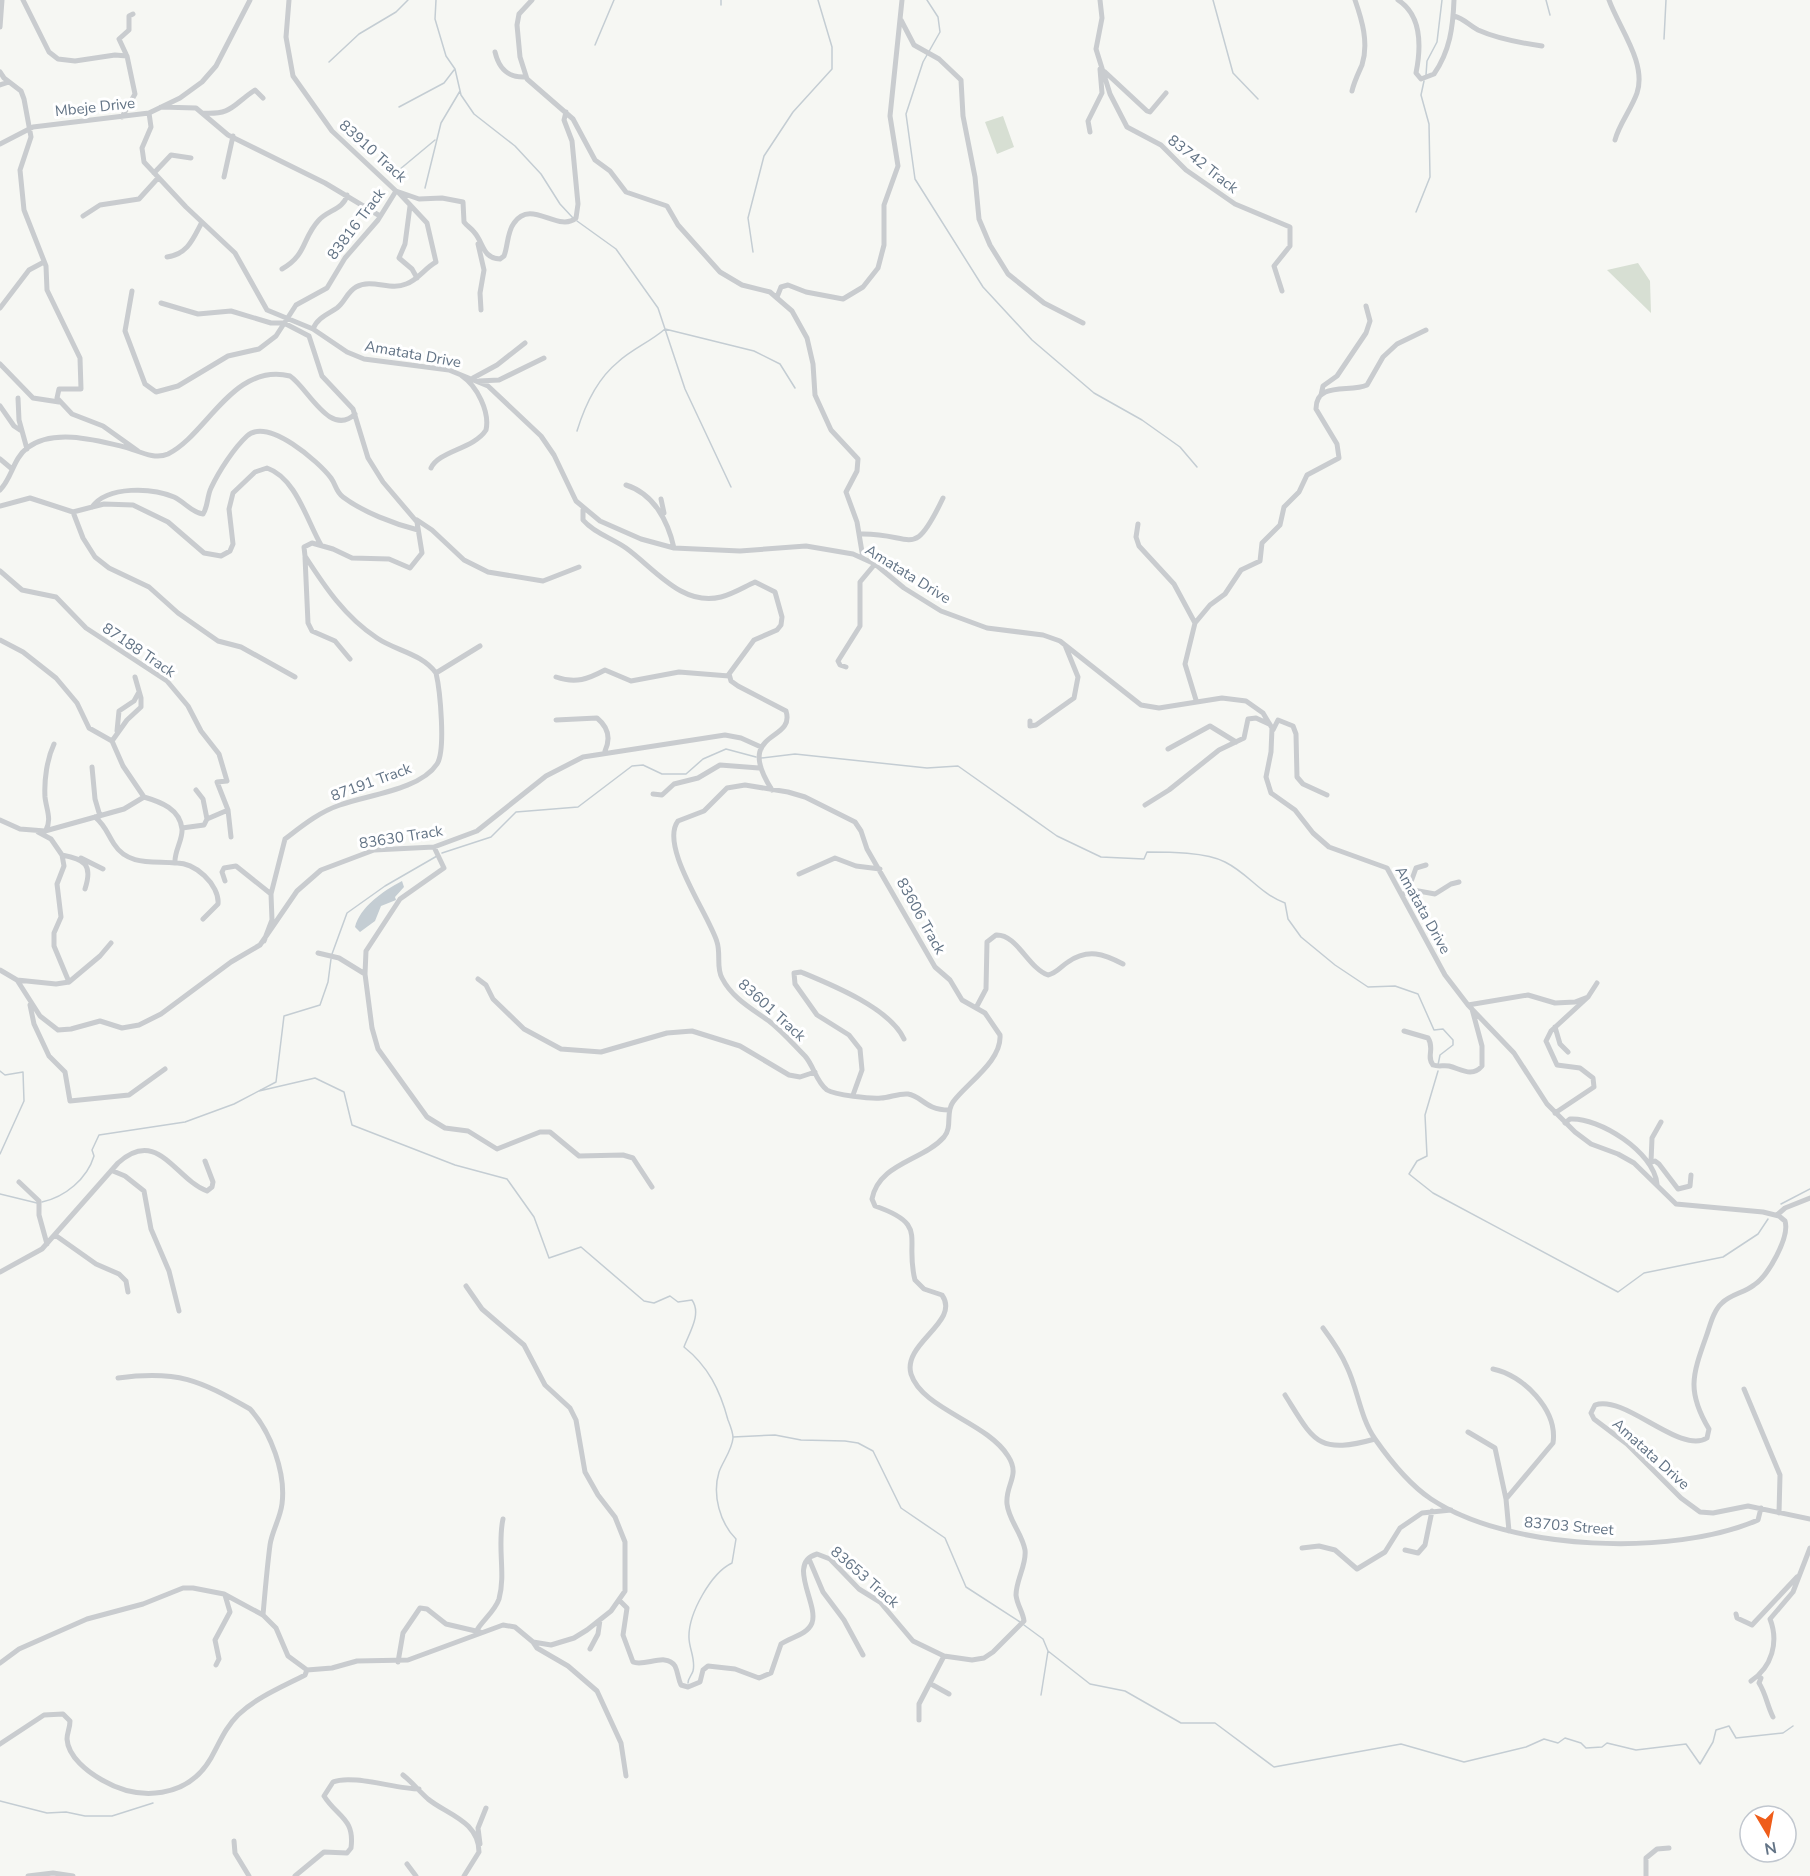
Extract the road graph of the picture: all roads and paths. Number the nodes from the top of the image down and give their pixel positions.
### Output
1 (2, 0) edge
2 (23, 0) edge
3 (250, 0) edge
4 (289, 0) edge
5 (532, 0) edge
6 (902, 0) edge
7 (1100, 0) edge
8 (1355, 0) edge
9 (1398, 0) edge
10 (1454, 0) edge
11 (1609, 0) edge
12 (133, 14) dead end
13 (1454, 16) junction
14 (901, 18) junction
15 (0, 27) edge
16 (1542, 46) dead end
17 (495, 52) dead end
18 (126, 54) junction
19 (522, 64) junction
20 (1102, 69) junction
21 (0, 72) edge
22 (515, 78) junction
23 (526, 78) junction
24 (9, 82) junction
25 (0, 85) edge
26 (1352, 91) dead end
27 (1166, 93) dead end
28 (263, 98) dead end
29 (161, 107) junction
30 (566, 112) junction
31 (149, 113) junction
32 (202, 113) junction
33 (122, 117) junction
34 (29, 128) junction
35 (1090, 132) dead end
36 (233, 136) junction
37 (1615, 141) dead end
38 (0, 144) edge
39 (191, 158) dead end
40 (156, 176) junction
41 (224, 177) dead end
42 (398, 192) junction
43 (347, 195) junction
44 (410, 205) junction
45 (83, 216) dead end
46 (380, 216) junction
47 (202, 222) junction
48 (476, 234) junction
49 (167, 257) dead end
50 (44, 262) junction
51 (282, 269) dead end
52 (417, 278) junction
53 (132, 291) dead end
54 (1282, 291) dead end
55 (777, 297) junction
56 (160, 303) dead end
57 (1366, 306) dead end
58 (0, 308) edge
59 (481, 310) dead end
60 (285, 321) junction
61 (1083, 323) dead end
62 (313, 329) junction
63 (1426, 330) dead end
64 (525, 343) dead end
65 (544, 358) dead end
66 (0, 364) edge
67 (459, 373) junction
68 (476, 380) junction
69 (1321, 395) junction
70 (18, 398) dead end
71 (59, 402) junction
72 (0, 406) edge
73 (355, 414) junction
74 (21, 430) junction
75 (27, 449) junction
76 (138, 451) junction
77 (0, 459) edge
78 (431, 468) dead end
79 (12, 469) junction
80 (626, 485) dead end
81 (0, 490) edge
82 (942, 498) dead end
83 (661, 499) dead end
84 (0, 506) edge
85 (93, 507) junction
86 (583, 510) junction
87 (73, 512) junction
88 (665, 518) junction
89 (415, 519) junction
90 (1138, 524) dead end
91 (418, 530) junction
92 (859, 534) junction
93 (321, 545) junction
94 (674, 548) junction
95 (304, 556) junction
96 (863, 558) junction
97 (875, 564) junction
98 (579, 567) dead end
99 (0, 572) edge
100 (1195, 623) junction
101 (0, 640) edge
102 (1065, 644) junction
103 (480, 646) dead end
104 (350, 659) dead end
105 (846, 667) dead end
106 (436, 673) junction
107 (729, 676) junction
108 (135, 677) dead end
109 (295, 677) dead end
110 (556, 677) dead end
111 (139, 692) junction
112 (1196, 700) junction
113 (556, 720) dead end
114 (1030, 721) dead end
115 (1270, 724) junction
116 (117, 732) junction
117 (1272, 732) junction
118 (112, 741) junction
119 (1236, 742) junction
120 (54, 744) dead end
121 (761, 747) junction
122 (1168, 749) dead end
123 (605, 751) junction
124 (92, 767) dead end
125 (759, 768) junction
126 (196, 790) dead end
127 (772, 790) junction
128 (653, 794) dead end
129 (1327, 795) dead end
130 (144, 797) junction
131 (1144, 805) dead end
132 (228, 810) junction
133 (97, 816) junction
134 (207, 819) junction
135 (0, 820) edge
136 (182, 828) junction
137 (41, 831) junction
138 (231, 837) dead end
139 (434, 847) junction
140 (62, 855) junction
141 (81, 858) junction
142 (175, 863) junction
143 (1426, 865) dead end
144 (103, 869) dead end
145 (880, 869) junction
146 (799, 874) dead end
147 (225, 881) dead end
148 (1459, 882) dead end
149 (85, 889) dead end
150 (1405, 892) junction
151 (271, 894) junction
152 (202, 919) dead end
153 (264, 941) junction
154 (111, 943) dead end
155 (318, 953) dead end
156 (1124, 964) dead end
157 (0, 970) edge
158 (365, 974) junction
159 (478, 979) dead end
160 (16, 980) junction
161 (69, 982) junction
162 (1597, 983) dead end
163 (1588, 997) junction
164 (29, 1000) junction
165 (977, 1006) junction
166 (1470, 1007) junction
167 (1555, 1027) junction
168 (1404, 1030) dead end
169 (904, 1039) dead end
170 (1568, 1052) dead end
171 (165, 1069) dead end
172 (815, 1072) junction
173 (853, 1095) junction
174 (949, 1110) junction
175 (1555, 1113) junction
176 (1661, 1122) dead end
177 (1565, 1123) junction
178 (206, 1161) dead end
179 (1650, 1162) junction
180 (113, 1171) junction
181 (1691, 1175) dead end
182 (19, 1182) dead end
183 (1658, 1186) junction
184 (652, 1187) dead end
185 (1810, 1198) edge
186 (1777, 1215) junction
187 (55, 1235) junction
188 (47, 1244) junction
189 (0, 1272) edge
190 (466, 1286) dead end
191 (128, 1292) dead end
192 (178, 1311) dead end
193 (1323, 1328) dead end
194 (1493, 1369) dead end
195 (118, 1378) dead end
196 (1744, 1389) dead end
197 (1285, 1395) dead end
198 (1468, 1432) dead end
199 (1375, 1439) junction
200 (1506, 1499) junction
201 (1761, 1508) junction
202 (1432, 1510) junction
203 (1452, 1510) junction
204 (1779, 1513) junction
205 (1810, 1519) edge
206 (503, 1520) dead end
207 (1509, 1531) junction
208 (1302, 1548) dead end
209 (1810, 1548) edge
210 (1405, 1550) dead end
211 (809, 1559) junction
212 (1800, 1574) junction
213 (224, 1594) junction
214 (620, 1601) junction
215 (1736, 1614) dead end
216 (263, 1615) junction
217 (600, 1620) junction
218 (478, 1631) junction
219 (532, 1642) junction
220 (590, 1649) dead end
221 (863, 1655) dead end
222 (945, 1656) junction
223 (398, 1662) junction
224 (0, 1663) edge
225 (216, 1665) dead end
226 (307, 1670) junction
227 (1758, 1676) junction
228 (1751, 1681) dead end
229 (931, 1684) junction
230 (949, 1694) dead end
231 (1773, 1717) dead end
232 (919, 1720) dead end
233 (0, 1744) edge
234 (403, 1775) dead end
235 (626, 1776) dead end
236 (419, 1789) junction
237 (486, 1808) dead end
238 (234, 1841) dead end
239 (479, 1848) junction
240 (1669, 1848) dead end
241 (407, 1864) dead end
242 (28, 1876) edge
243 (73, 1876) edge
244 (249, 1876) edge
245 (296, 1876) edge
246 (416, 1876) edge
247 (464, 1876) edge
248 (1646, 1876) edge

1 - 15 street
2 - 18 street
3 - 29 street, Mbeje Drive
4 - 42 street, 83910 Track
5 - 19 street
6 - 14 street
7 - 20 street, 83742 Track
8 - 26 street
9 - 13 street
10 - 13 street
11 - 37 street
12 - 18 street
13 - 16 street
14 - 55 street
14 - 61 street
17 - 22 street
18 - 33 street
19 - 22 street
19 - 23 street
20 - 27 street
20 - 35 street
20 - 54 street, 83742 Track
21 - 24 street
22 - 23 street
23 - 30 street
24 - 25 street
24 - 34 street
28 - 32 street
29 - 31 street, Mbeje Drive
29 - 32 street
30 - 48 street, 83910 Track
30 - 55 street
31 - 33 street, Mbeje Drive
31 - 40 street, Amatata Drive
32 - 36 street
33 - 34 street, Mbeje Drive
34 - 38 street, Mbeje Drive
34 - 50 street
36 - 41 street
36 - 43 street
39 - 40 street
40 - 45 street
40 - 47 street, Amatata Drive
42 - 44 street
42 - 46 street, 83816 Track
42 - 48 street, 83910 Track
43 - 46 street
43 - 51 street
44 - 52 street
44 - 52 street
46 - 60 street, 83816 Track
47 - 49 street
47 - 60 street, Amatata Drive
48 - 59 street
50 - 58 street
50 - 71 street
52 - 62 street
53 - 60 street, 83816 Track
55 - 92 street
56 - 60 street
57 - 69 street
60 - 62 street, Amatata Drive
60 - 73 street
62 - 67 street, Amatata Drive
63 - 69 street
64 - 68 street
65 - 68 street
66 - 71 street
67 - 68 street, Amatata Drive
67 - 78 street
68 - 86 street, Amatata Drive
69 - 100 street
70 - 74 street
71 - 76 street
72 - 74 street
73 - 76 street
73 - 89 street
74 - 75 street
75 - 76 street
75 - 79 street
77 - 79 street
79 - 81 street
80 - 88 street
82 - 92 street
83 - 88 street
84 - 87 street
85 - 87 street
85 - 91 street
85 - 93 street
86 - 94 street, Amatata Drive
86 - 107 street
87 - 109 street
88 - 94 street
89 - 91 street
89 - 98 street
90 - 100 street
91 - 93 street
92 - 96 street
93 - 95 street
94 - 96 street, Amatata Drive
95 - 104 street
95 - 106 street
96 - 97 street, Amatata Drive
97 - 102 street, Amatata Drive
97 - 105 street
99 - 132 street, 87188 Track
100 - 112 street
101 - 118 street
102 - 112 street, Amatata Drive
102 - 114 street
103 - 106 street
106 - 151 street, 87191 Track
107 - 110 street
107 - 121 street
108 - 111 street
111 - 116 street
111 - 116 street
112 - 115 street, Amatata Drive
113 - 123 street
115 - 117 street, Amatata Drive
115 - 119 street
116 - 118 street
117 - 129 street
117 - 150 street, Amatata Drive
118 - 130 street
119 - 122 street
119 - 131 street
120 - 137 street
121 - 123 street, 83630 Track
121 - 125 street
123 - 139 street, 83630 Track
124 - 133 street
125 - 127 street
125 - 128 street
126 - 134 street
127 - 145 street, 83606 Track
127 - 172 street, 83601 Track
130 - 133 street
130 - 136 street
132 - 134 street
132 - 138 street
133 - 137 street
133 - 142 street
134 - 136 street
135 - 137 street
136 - 142 street
137 - 140 street
139 - 153 street, 83630 Track
139 - 158 street
140 - 141 street
140 - 161 street
141 - 144 street
141 - 149 street
142 - 152 street
143 - 150 street
145 - 146 street
145 - 165 street, 83606 Track
147 - 151 street
148 - 150 street
150 - 166 street, Amatata Drive
151 - 153 street, 87191 Track
153 - 164 street, 83630 Track
154 - 161 street
155 - 158 street
156 - 165 street
157 - 160 street, 83630 Track
158 - 184 street
159 - 172 street
160 - 161 street
160 - 164 street, 83630 Track
162 - 163 street
163 - 166 street
163 - 167 street
164 - 171 street
165 - 174 street, 83606 Track
166 - 168 street
166 - 175 street, Amatata Drive
167 - 170 street
167 - 175 street
169 - 173 street
172 - 173 street, 83601 Track
173 - 174 street, 83601 Track
174 - 222 street, 83653 Track
175 - 177 street, Amatata Drive
176 - 179 street
177 - 179 street
177 - 183 street, Amatata Drive
178 - 180 street
179 - 181 street
179 - 183 street
180 - 187 street
180 - 192 street
182 - 188 street
183 - 186 street, Amatata Drive
185 - 186 street
186 - 201 street, Amatata Drive
187 - 188 street
187 - 191 street
188 - 189 street
190 - 214 street
193 - 199 street, 83703 Street
194 - 200 street
195 - 216 street
196 - 204 street
197 - 199 street
198 - 200 street
199 - 203 street, 83703 Street
200 - 207 street
201 - 204 street, Amatata Drive
201 - 207 street, 83703 Street
202 - 203 street
202 - 208 street
202 - 210 street
203 - 207 street, 83703 Street
204 - 205 street, Amatata Drive
206 - 218 street
209 - 212 street
211 - 214 street, 83653 Track
211 - 221 street
211 - 222 street, 83653 Track
212 - 215 street
212 - 227 street
213 - 216 street
213 - 224 street
213 - 225 street
214 - 217 street
216 - 226 street
217 - 219 street
217 - 220 street
218 - 219 street
218 - 223 street
218 - 223 street
219 - 235 street
222 - 229 street
223 - 226 street
226 - 233 street
227 - 228 street
227 - 231 street
229 - 230 street
229 - 232 street
234 - 236 street
236 - 239 street
236 - 245 street
237 - 239 street
238 - 244 street
239 - 247 street
240 - 248 street
241 - 246 street
242 - 243 street

